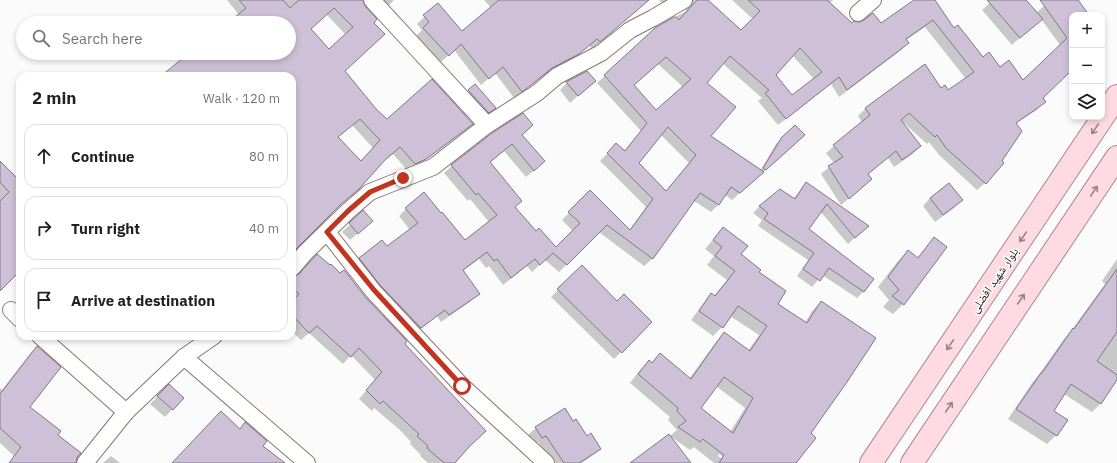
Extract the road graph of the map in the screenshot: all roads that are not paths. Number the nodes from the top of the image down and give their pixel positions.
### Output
1 (372, 0) edge
2 (684, 0) edge
3 (873, 0) edge
4 (858, 13) dead end
5 (1117, 96) edge
6 (487, 125) junction
7 (1117, 157) edge
8 (327, 232) junction
9 (296, 263) edge
10 (45, 340) edge
11 (208, 340) edge
12 (184, 357) junction
13 (126, 412) junction
14 (904, 414) junction
15 (930, 434) junction
16 (85, 463) edge
17 (307, 463) edge
18 (546, 463) edge
19 (871, 463) edge
20 (912, 463) edge

1 - 6 street
2 - 6 street
3 - 4 street
5 -> 14 main road, بلوار شهید افضلی
6 - 8 street
15 -> 7 main road
8 - 9 street
8 - 18 street
10 - 13 street
11 - 12 street
12 - 13 street
12 - 17 street
13 - 16 street
14 - 15 main road
14 - 19 main road, بلوار شهید افضلی
15 - 20 main road

